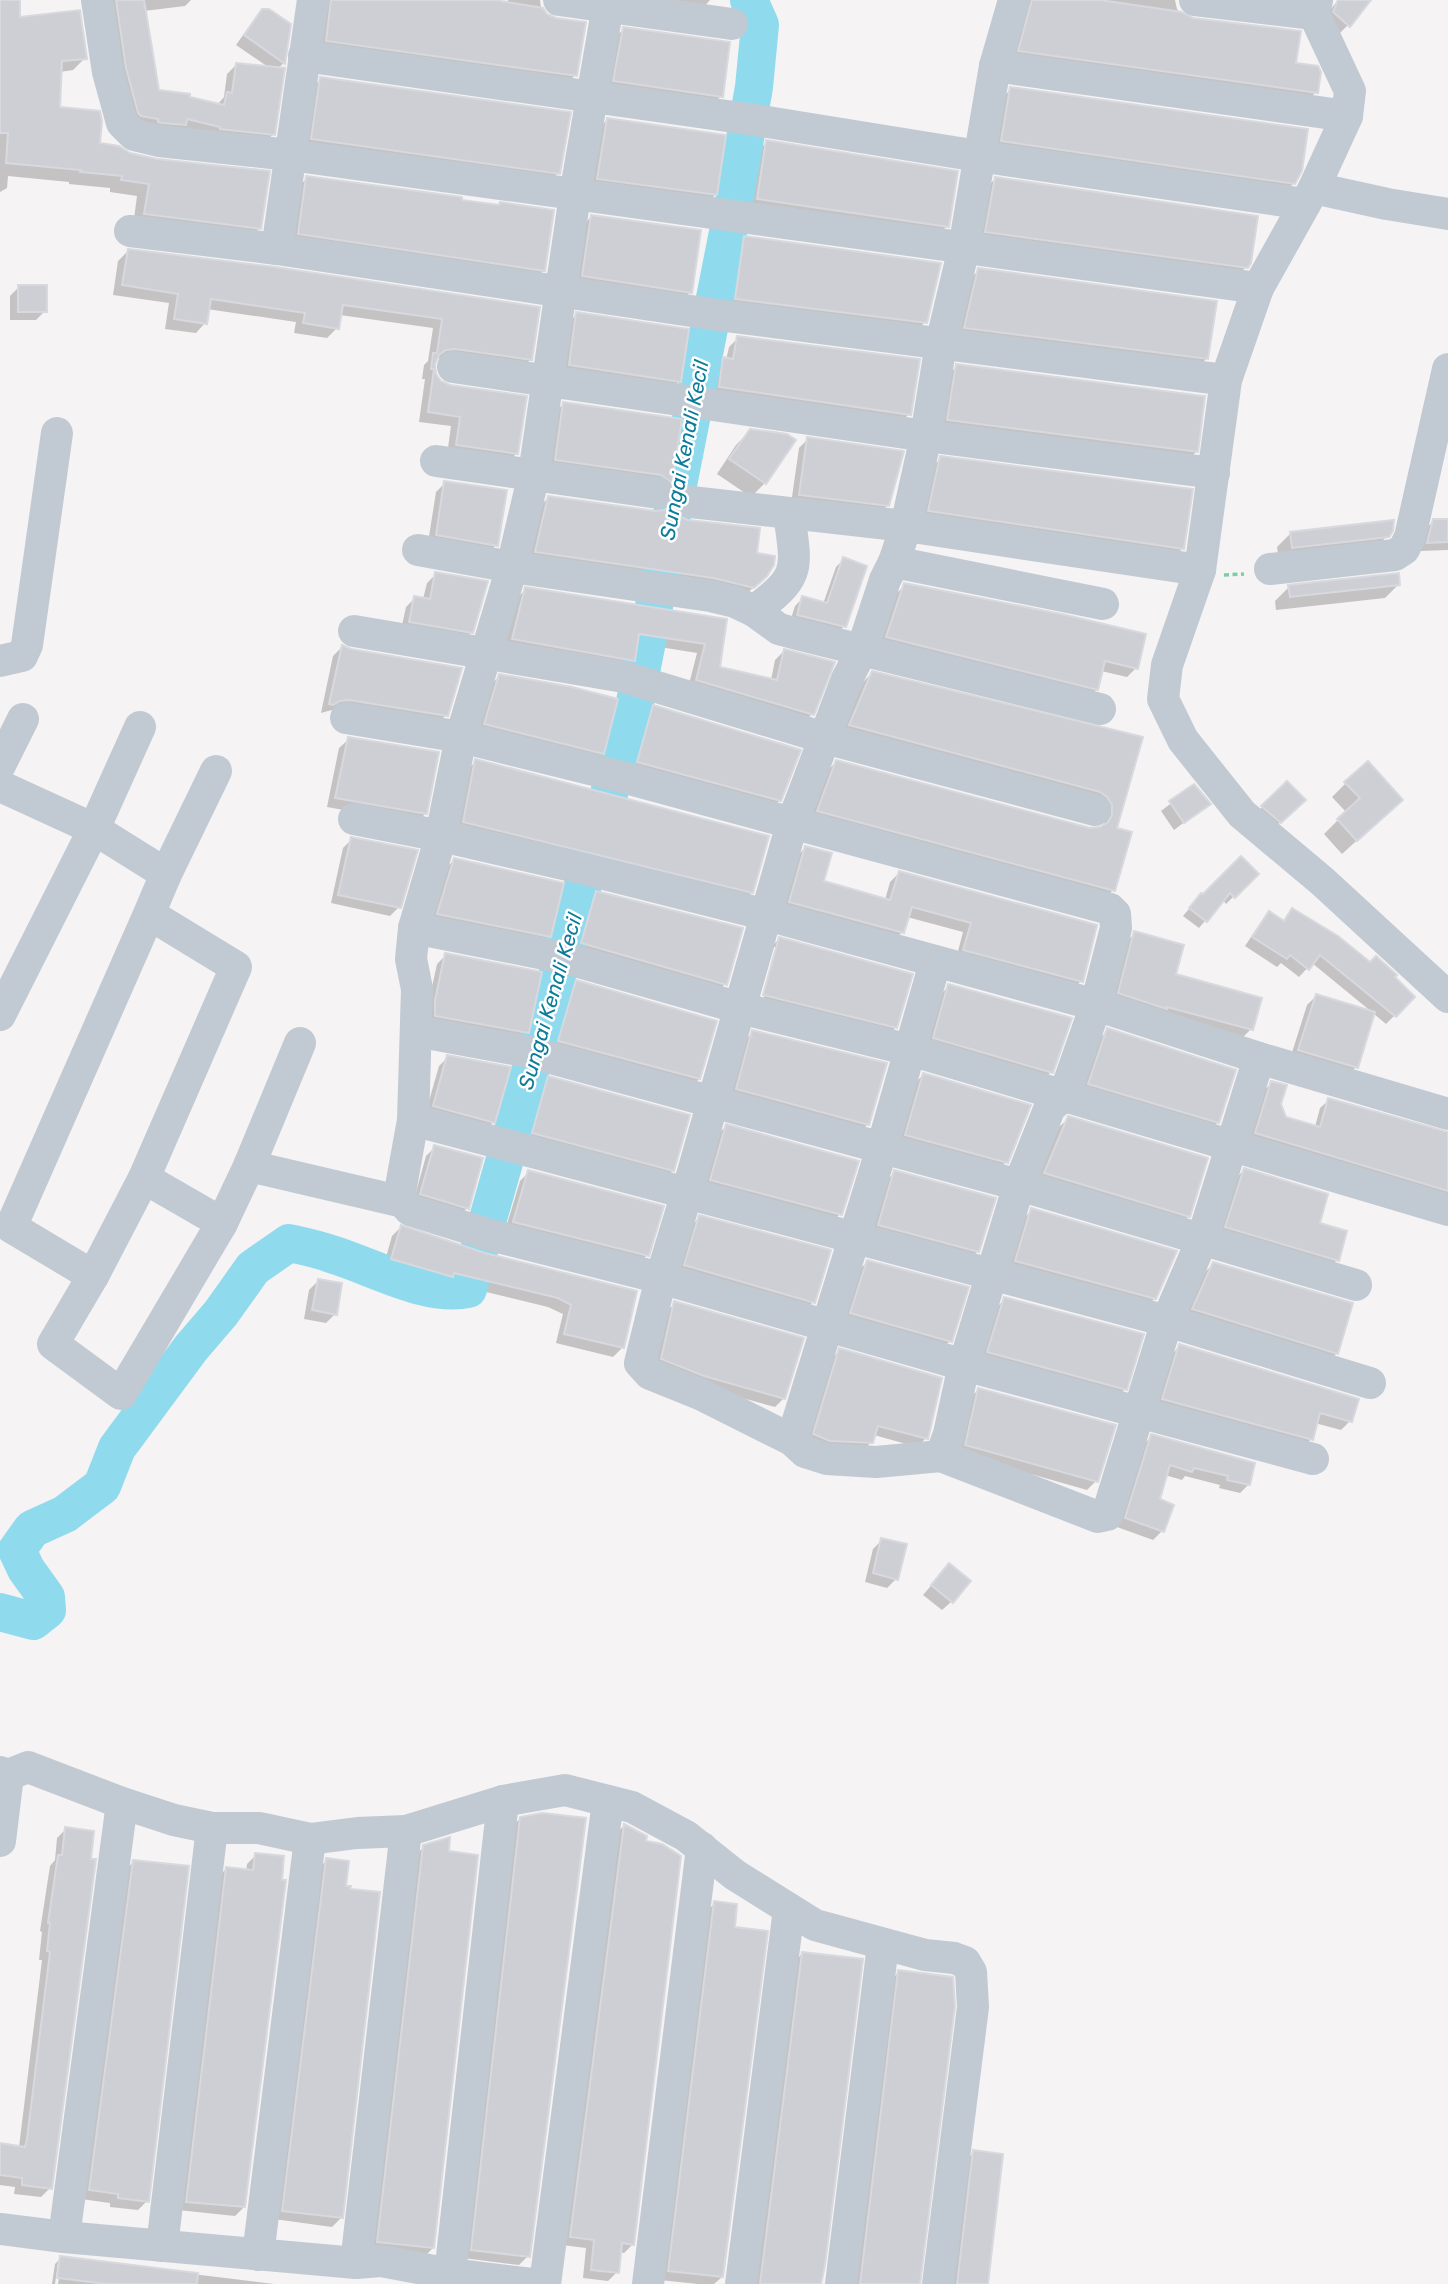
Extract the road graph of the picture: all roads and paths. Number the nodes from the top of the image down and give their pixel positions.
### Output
1 (97, 0) edge
2 (313, 0) edge
3 (559, 0) edge
4 (1014, 0) edge
5 (1195, 0) edge
6 (609, 4) edge
7 (1316, 7) edge
8 (732, 24) dead end
9 (304, 57) junction
10 (995, 66) junction
11 (592, 98) junction
12 (1347, 116) junction
13 (290, 155) junction
14 (978, 156) junction
15 (575, 195) junction
16 (1310, 196) junction
17 (1448, 214) edge
18 (130, 231) dead end
19 (964, 248) junction
20 (277, 249) junction
21 (1258, 288) junction
22 (562, 292) junction
23 (941, 344) junction
24 (453, 367) dead end
25 (1448, 369) edge
26 (546, 380) junction
27 (1226, 380) junction
28 (57, 432) dead end
29 (926, 436) junction
30 (436, 461) dead end
31 (1214, 473) junction
32 (534, 474) junction
33 (658, 493) dead end
34 (691, 502) dead end
35 (789, 514) junction
36 (906, 526) junction
37 (418, 550) dead end
38 (894, 562) junction
39 (512, 567) junction
40 (1270, 569) joint
41 (1200, 570) junction
42 (1103, 604) dead end
43 (754, 611) junction
44 (355, 631) dead end
45 (862, 650) junction
46 (487, 656) junction
47 (0, 661) edge
48 (1100, 709) dead end
49 (345, 718) dead end
50 (23, 719) dead end
51 (140, 727) dead end
52 (461, 737) junction
53 (825, 738) junction
54 (0, 765) edge
55 (216, 771) dead end
56 (0, 786) edge
57 (1095, 810) dead end
58 (354, 819) dead end
59 (792, 824) junction
60 (94, 829) junction
61 (441, 836) junction
62 (166, 874) junction
63 (149, 914) junction
64 (767, 915) junction
65 (414, 928) junction
66 (935, 963) junction
67 (1448, 997) edge
68 (1096, 1006) junction
69 (740, 1008) junction
70 (0, 1015) edge
71 (416, 1031) junction
72 (300, 1043) dead end
73 (910, 1050) junction
74 (1259, 1058) junction
75 (1065, 1096) junction
76 (713, 1102) junction
77 (1448, 1114) edge
78 (413, 1120) junction
79 (1231, 1145) junction
80 (882, 1149) junction
81 (249, 1166) junction
82 (144, 1178) junction
83 (1018, 1185) junction
84 (687, 1194) junction
85 (402, 1202) junction
86 (1448, 1210) edge
87 (222, 1223) junction
88 (854, 1239) junction
89 (1202, 1240) junction
90 (990, 1274) junction
91 (93, 1276) junction
92 (661, 1278) junction
93 (1356, 1285) dead end
94 (1167, 1321) junction
95 (828, 1326) junction
96 (964, 1365) junction
97 (1370, 1383) dead end
98 (1139, 1411) junction
99 (792, 1440) junction
100 (941, 1456) junction
101 (1313, 1459) dead end
102 (4, 1773) edge
103 (503, 1801) junction
104 (608, 1801) junction
105 (122, 1804) junction
106 (212, 1828) junction
107 (406, 1831) junction
108 (310, 1839) junction
109 (0, 1841) edge
110 (702, 1848) junction
111 (789, 1909) junction
112 (883, 1945) junction
113 (0, 2229) edge
114 (64, 2237) junction
115 (162, 2246) junction
116 (258, 2255) junction
117 (356, 2263) junction
118 (450, 2274) junction
119 (533, 2284) edge
120 (545, 2284) edge
121 (648, 2284) edge
122 (741, 2284) edge
123 (841, 2284) edge
124 (938, 2284) edge

1 - 13 street
2 - 9 street
3 - 6 street
4 - 10 street
5 - 7 street
6 - 8 street
6 - 11 street
7 - 12 street
9 - 11 street
9 - 13 street
10 - 12 street
10 - 14 street
11 - 14 street
11 - 15 street
12 - 16 street
13 - 15 street
13 - 20 street
14 - 16 street
14 - 19 street
15 - 19 street
15 - 22 street
16 - 17 street
16 - 21 street
18 - 20 street
19 - 21 street
19 - 23 street
20 - 22 street
21 - 27 street
22 - 23 street
22 - 26 street
23 - 27 street
23 - 29 street
24 - 26 street
25 - 40 street
26 - 29 street
26 - 32 street
27 - 31 street
28 - 47 street
29 - 31 street
29 - 36 street
30 - 32 street
31 - 41 street
32 - 33 street
32 - 39 street
34 - 35 street
35 - 36 street
35 - 43 street
36 - 38 street
36 - 41 street
37 - 39 street
38 - 42 street
38 - 45 street
39 - 43 street
39 - 46 street
40 - 41 path
41 - 67 street
43 - 45 street
44 - 46 street
45 - 48 street
45 - 53 street
46 - 52 street
46 - 53 street
49 - 52 street
50 - 54 street
51 - 60 street
52 - 59 street
52 - 61 street
53 - 57 street
53 - 59 street
55 - 62 street
56 - 60 street
58 - 61 street
59 - 64 street
59 - 68 street
60 - 62 street
60 - 70 street
61 - 64 street
61 - 65 street
62 - 63 street
63 - 82 street
63 - 91 street
64 - 66 street
64 - 69 street
65 - 69 street
65 - 71 street
66 - 68 street
66 - 73 street
68 - 74 street
68 - 75 street
69 - 73 street
69 - 76 street
71 - 76 street
71 - 78 street
72 - 81 street
73 - 75 street
73 - 80 street
74 - 77 street
74 - 79 street
75 - 79 street
75 - 83 street
76 - 80 street
76 - 84 street
78 - 84 street
78 - 85 street
79 - 86 street
79 - 89 street
80 - 83 street
80 - 88 street
81 - 85 street
81 - 87 street
82 - 87 street
82 - 91 street
83 - 89 street
83 - 90 street
84 - 88 street
84 - 92 street
85 - 92 street
87 - 91 street
88 - 90 street
88 - 95 street
89 - 93 street
89 - 94 street
90 - 94 street
90 - 96 street
92 - 95 street
92 - 99 street
94 - 97 street
94 - 98 street
95 - 96 street
95 - 99 street
96 - 98 street
96 - 100 street
98 - 100 street
98 - 101 street
99 - 100 street
102 - 105 street
102 - 109 street
103 - 104 street
103 - 107 street
103 - 118 street
104 - 110 street
104 - 120 street
105 - 106 street
105 - 114 street
106 - 108 street
106 - 115 street
107 - 108 street
107 - 117 street
108 - 116 street
110 - 111 street
110 - 121 street
111 - 112 street
111 - 122 street
112 - 123 street
112 - 124 street
113 - 114 street
114 - 115 street
115 - 116 street
116 - 117 street
117 - 118 street
118 - 119 street

